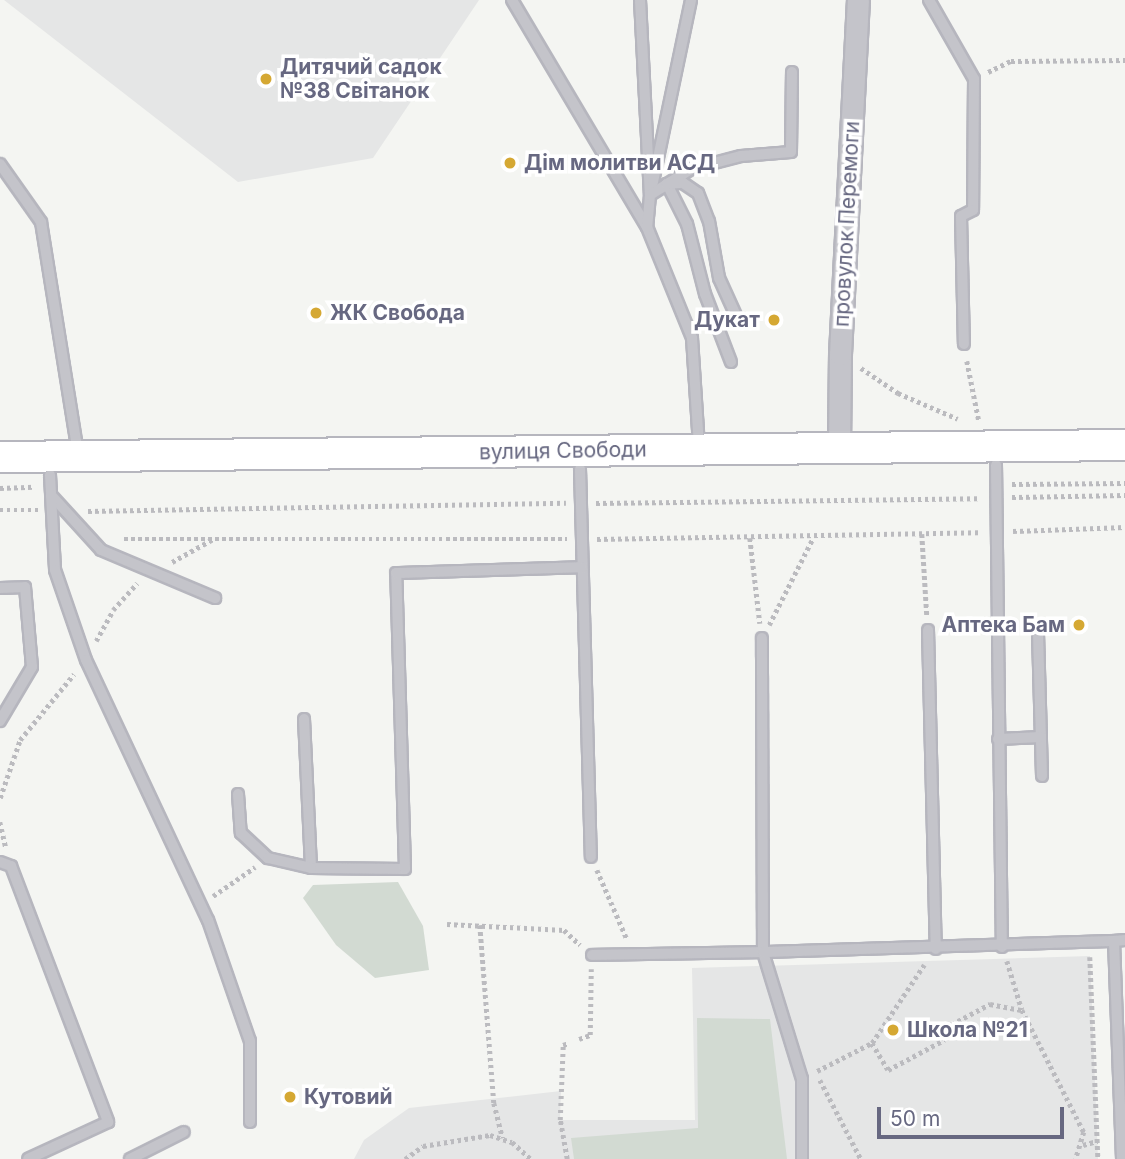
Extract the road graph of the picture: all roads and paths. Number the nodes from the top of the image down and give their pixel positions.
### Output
1 (512, 0) edge
2 (640, 0) edge
3 (691, 0) edge
4 (858, 0) edge
5 (929, 0) edge
6 (1125, 60) edge
7 (792, 72) dead end
8 (974, 79) junction
9 (0, 164) edge
10 (667, 184) junction
11 (650, 195) junction
12 (647, 226) junction
13 (738, 320) dead end
14 (964, 344) joint
15 (840, 354) junction
16 (732, 362) dead end
17 (1125, 445) edge
18 (1086, 446) junction
19 (839, 448) junction
20 (699, 450) junction
21 (78, 456) junction
22 (0, 457) edge
23 (1125, 464) edge
24 (580, 469) junction
25 (996, 475) junction
26 (0, 476) edge
27 (1125, 483) edge
28 (50, 485) junction
29 (0, 488) edge
30 (1125, 527) edge
31 (996, 532) junction
32 (922, 534) junction
33 (750, 538) junction
34 (813, 538) junction
35 (92, 539) junction
36 (213, 539) junction
37 (581, 539) junction
38 (609, 539) dead end
39 (582, 567) junction
40 (155, 572) junction
41 (0, 588) edge
42 (215, 598) dead end
43 (928, 630) joint
44 (1038, 633) dead end
45 (762, 638) junction
46 (86, 660) junction
47 (304, 719) dead end
48 (0, 721) edge
49 (1041, 737) junction
50 (998, 739) junction
51 (1042, 776) dead end
52 (238, 794) dead end
53 (0, 798) edge
54 (591, 857) joint
55 (268, 858) junction
56 (0, 862) edge
57 (311, 868) junction
58 (201, 904) junction
59 (447, 924) dead end
60 (480, 925) junction
61 (1120, 940) edge
62 (1088, 942) junction
63 (1002, 947) junction
64 (936, 949) junction
65 (763, 953) junction
66 (634, 955) junction
67 (592, 956) junction
68 (1022, 1010) junction
69 (579, 1039) dead end
70 (569, 1043) dead end
71 (872, 1043) junction
72 (816, 1072) junction
73 (802, 1079) junction
74 (1123, 1103) edge
75 (250, 1122) dead end
76 (184, 1132) dead end
77 (503, 1138) junction
78 (1097, 1141) junction
79 (1083, 1144) junction
80 (28, 1159) edge
81 (130, 1159) edge
82 (405, 1159) edge
83 (531, 1159) edge
84 (567, 1159) edge
85 (802, 1159) edge
86 (862, 1159) edge
87 (1076, 1159) edge
88 (1098, 1159) edge
89 (1122, 1159) edge

1 - 12 lane
2 - 11 lane
3 - 11 lane
4 - 15 street, провулок Перемоги
5 - 8 lane
6 - 8 path
7 - 10 lane
8 - 14 lane
9 - 21 lane
10 - 11 lane
10 - 13 lane
10 - 16 lane
11 - 12 lane
12 - 20 lane
14 - 15 path
15 - 19 street, провулок Перемоги
17 - 18 main road, вулиця Свободи
18 - 19 main road, вулиця Свободи
18 - 25 main road
19 - 20 main road, вулиця Свободи
20 - 21 main road, вулиця Свободи
21 - 22 main road, вулиця Свободи
23 - 25 main road, вулиця Свободи
24 - 25 main road, вулиця Свободи
24 - 28 main road, вулиця Свободи
24 - 37 lane
25 - 27 path
25 - 31 lane
26 - 28 main road, вулиця Свободи
28 - 29 path
28 - 35 lane
28 - 46 lane
30 - 31 path
31 - 32 path
31 - 50 lane
32 - 34 path
32 - 43 path
33 - 34 path
33 - 38 path
33 - 45 path
34 - 45 path
35 - 36 path
35 - 40 lane
36 - 37 path
36 - 40 path
37 - 39 lane
39 - 54 lane
39 - 57 lane
40 - 42 lane
40 - 46 path
41 - 48 lane
43 - 64 lane
44 - 49 lane
45 - 65 lane
46 - 53 path
46 - 58 lane
47 - 57 lane
49 - 50 lane
49 - 51 lane
50 - 63 lane
52 - 55 lane
54 - 66 path
55 - 57 lane
55 - 58 path
56 - 80 lane
58 - 75 lane
59 - 60 path
60 - 67 path
60 - 77 path
61 - 62 lane
61 - 74 lane
62 - 63 lane
62 - 78 path
63 - 64 lane
63 - 68 path
64 - 65 lane
64 - 71 path
65 - 66 lane
65 - 73 lane
66 - 67 lane
67 - 69 path
68 - 71 path
68 - 79 path
70 - 84 path
71 - 72 path
72 - 73 path
72 - 86 path
73 - 85 lane
74 - 89 lane
76 - 81 lane
77 - 82 path
77 - 83 path
78 - 79 path
78 - 88 path
79 - 87 path

